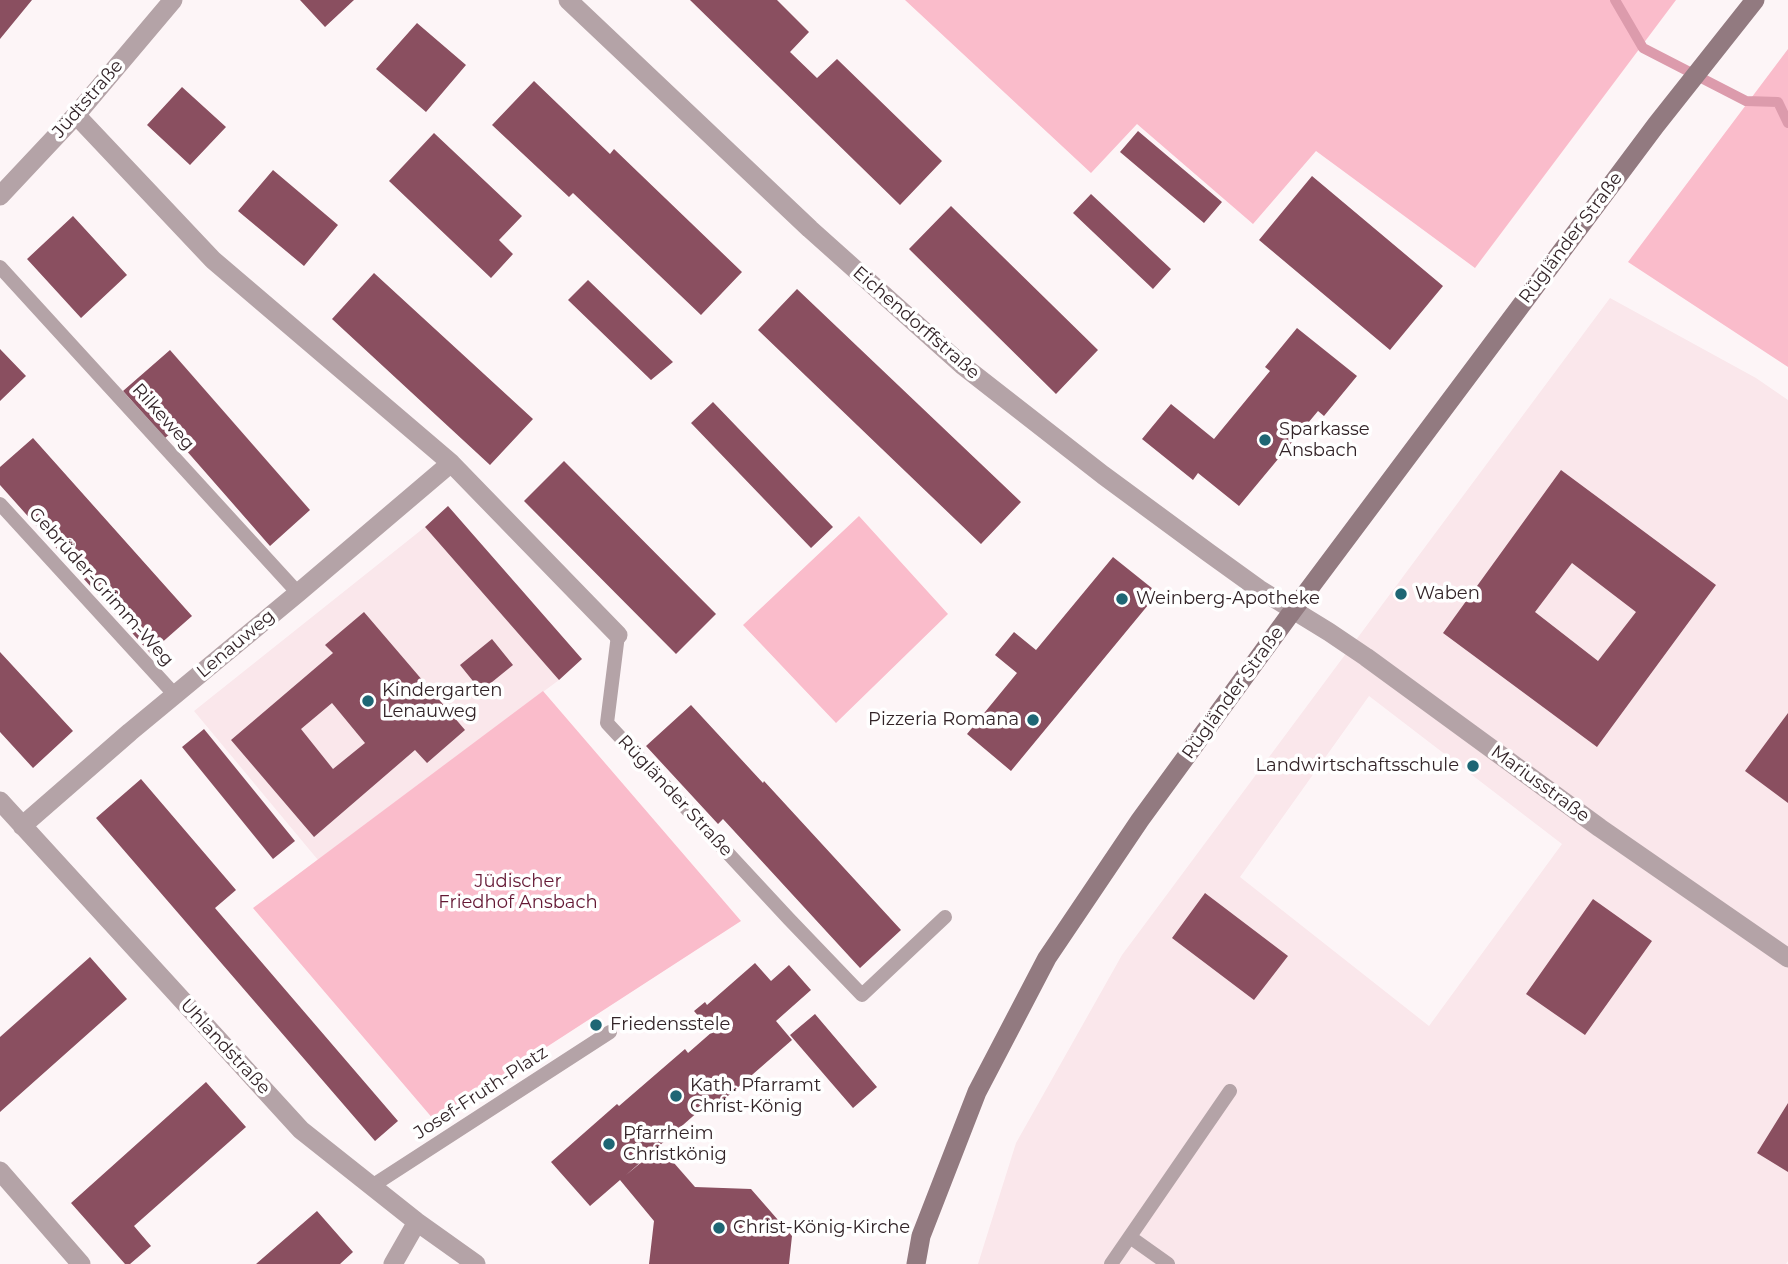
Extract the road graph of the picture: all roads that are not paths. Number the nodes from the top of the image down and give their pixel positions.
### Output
1 (173, 0) edge
2 (568, 0) edge
3 (1755, 0) edge
4 (76, 115) junction
5 (0, 196) edge
6 (0, 267) edge
7 (451, 463) junction
8 (0, 504) edge
9 (298, 593) junction
10 (1294, 609) junction
11 (618, 635) joint
12 (175, 695) junction
13 (0, 801) edge
14 (22, 826) junction
15 (945, 917) dead end
16 (1788, 958) edge
17 (610, 1032) dead end
18 (1230, 1091) dead end
19 (0, 1171) edge
20 (372, 1186) junction
21 (417, 1222) junction
22 (1130, 1237) junction
23 (81, 1264) edge
24 (393, 1264) edge
25 (476, 1264) edge
26 (916, 1264) edge
27 (1111, 1264) edge
28 (1168, 1264) edge

1 - 4 street, Jüdtstraße
2 - 10 street, Eichendorffstraße
3 - 10 main road, Rügländer Straße
4 - 5 street, Jüdtstraße
4 - 7 street
6 - 9 lane, Rilkeweg
7 - 9 street, Lenauweg
7 - 11 street
8 - 12 lane, Gebrüder-Grimm-Weg
9 - 12 street, Lenauweg
10 - 16 street, Mariusstraße
10 - 26 main road, Rügländer Straße
11 - 15 lane, Rügländer Straße
12 - 14 street, Lenauweg
13 - 14 street, Uhlandstraße
14 - 20 street, Uhlandstraße
17 - 20 lane, Josef-Fruth-Platz
18 - 22 lane
19 - 23 street
20 - 21 street, Uhlandstraße
21 - 24 street
21 - 25 street, Uhlandstraße
22 - 27 lane
22 - 28 lane

